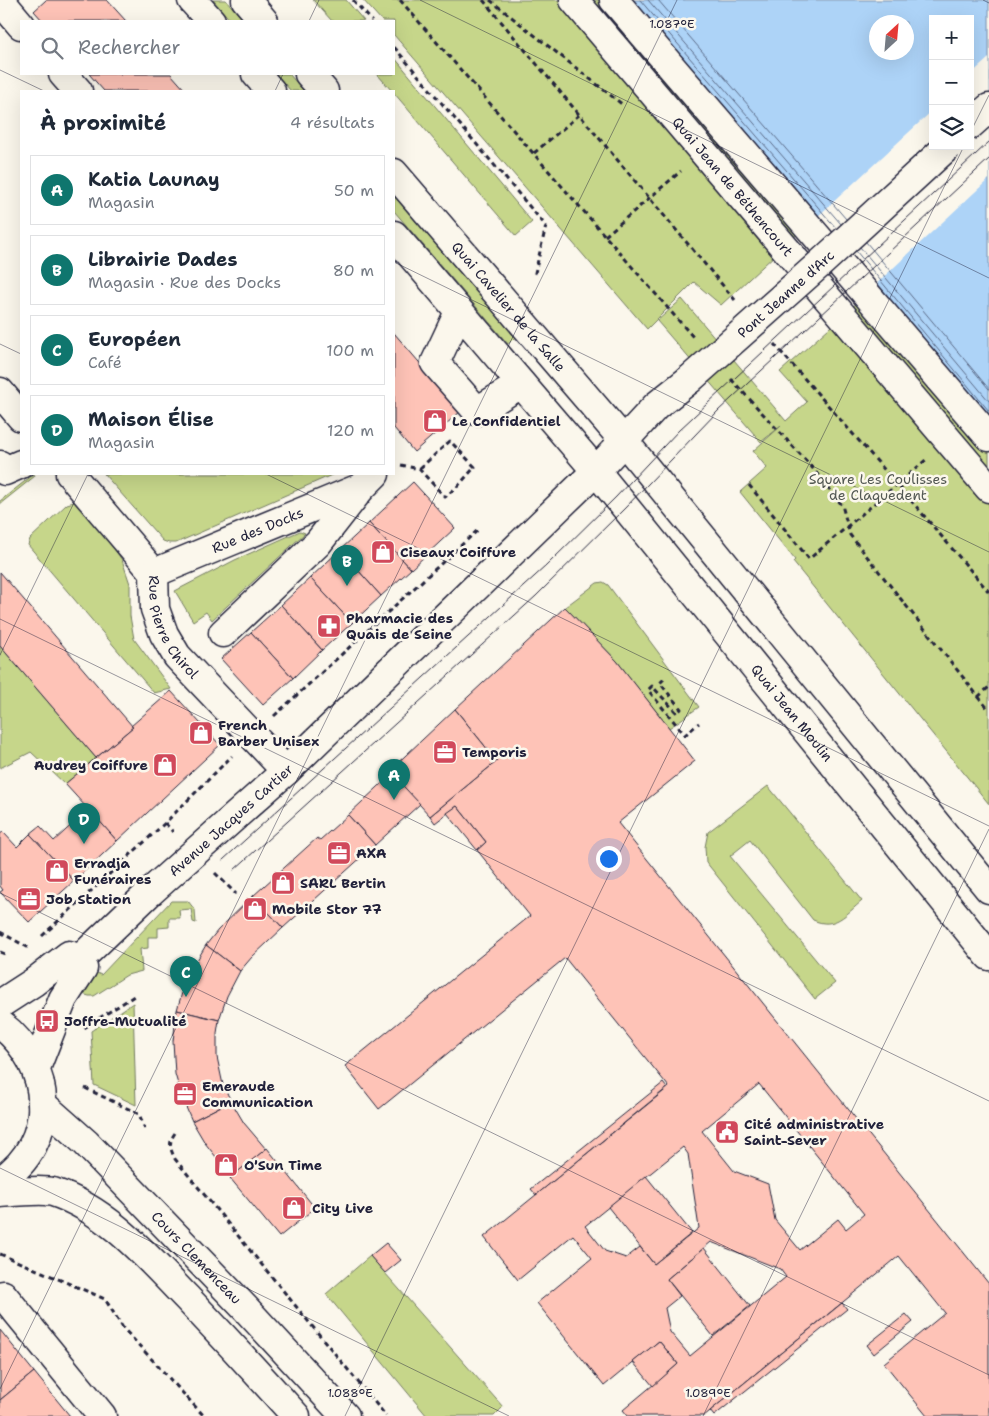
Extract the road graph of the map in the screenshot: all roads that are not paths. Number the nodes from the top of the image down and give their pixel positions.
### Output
1 (0, 0) edge
2 (192, 0) edge
3 (246, 0) edge
4 (574, 0) edge
5 (614, 0) edge
6 (210, 20) edge
7 (263, 20) edge
8 (20, 24) edge
9 (64, 75) edge
10 (257, 75) edge
11 (310, 75) edge
12 (77, 90) edge
13 (269, 90) edge
14 (323, 90) edge
15 (989, 108) edge
16 (974, 121) edge
17 (944, 150) edge
18 (395, 174) edge
19 (395, 236) edge
20 (459, 312) junction
21 (521, 384) junction
22 (0, 392) edge
23 (20, 416) edge
24 (989, 437) edge
25 (624, 441) junction
26 (20, 464) edge
27 (0, 465) edge
28 (596, 471) junction
29 (71, 475) edge
30 (368, 480) edge
31 (989, 488) edge
32 (154, 574) junction
33 (223, 633) dead end
34 (286, 771) junction
35 (989, 889) edge
36 (989, 956) edge
37 (80, 959) junction
38 (0, 1004) edge
39 (0, 1024) edge
40 (36, 1068) junction
41 (42, 1104) junction
42 (0, 1181) edge
43 (0, 1193) edge
44 (3, 1295) dead end
45 (102, 1416) edge
46 (296, 1416) edge
47 (345, 1416) edge

1 - 8 street
2 - 6 street
3 - 7 street
4 - 31 street, Quai Jean de Béthencourt
5 - 24 street
9 - 12 street
10 - 13 street
11 - 14 street
15 - 16 street
17 - 25 street, Pont Jeanne d'Arc, bridge
18 - 25 street, Quai Cavelier de la Salle
19 - 20 street
20 - 21 street
20 - 21 street
21 - 28 street
22 - 23 street
25 - 28 street, Avenue Jacques Cartier
25 - 35 street
26 - 27 street
28 - 34 street, Avenue Jacques Cartier
28 - 36 street, Quai Jean Moulin
29 - 32 street, Rue Pierre Chirol
30 - 32 street, Rue des Docks
30 - 33 street, Rue des Docks
32 - 34 street, Rue Pierre Chirol
34 - 37 street, Avenue Jacques Cartier
37 - 38 street
37 - 40 street
39 - 40 street
40 - 41 street
41 - 42 street
41 - 47 street, Cours Clemenceau
43 - 46 street
44 - 45 street

